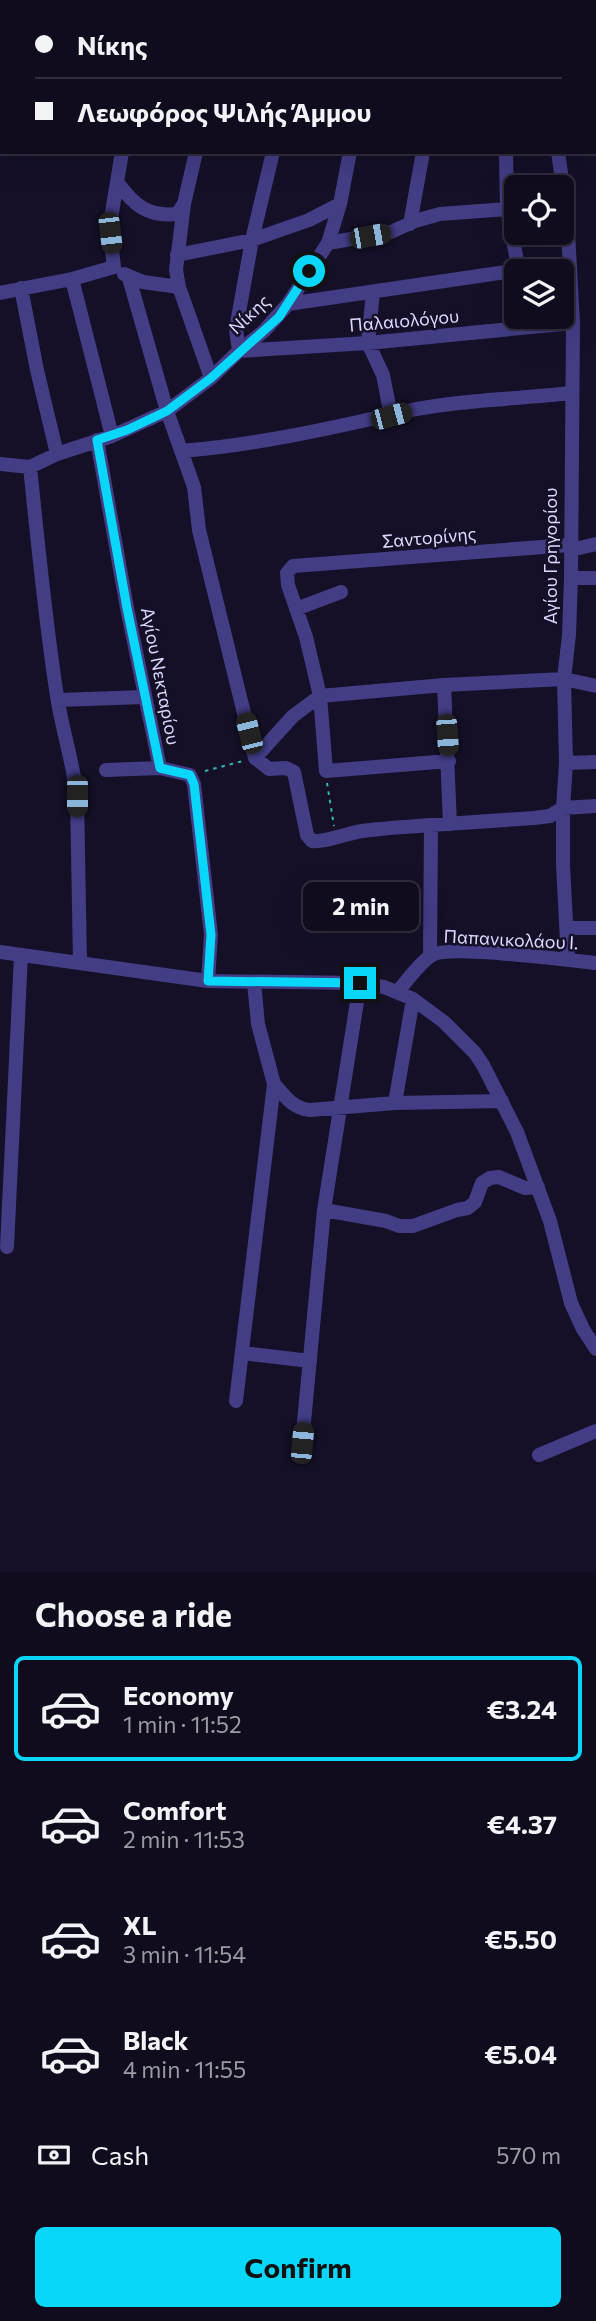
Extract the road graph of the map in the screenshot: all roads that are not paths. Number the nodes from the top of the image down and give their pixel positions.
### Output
1 (122, 154) edge
2 (196, 154) edge
3 (273, 154) edge
4 (350, 154) edge
5 (425, 154) edge
6 (506, 154) edge
7 (558, 154) edge
8 (506, 175) edge
9 (117, 182) junction
10 (184, 204) junction
11 (340, 204) junction
12 (504, 209) edge
13 (410, 224) junction
14 (252, 240) junction
15 (328, 243) junction
16 (177, 255) junction
17 (569, 259) edge
18 (114, 267) junction
19 (504, 272) edge
20 (129, 278) junction
21 (72, 279) junction
22 (179, 286) junction
23 (21, 288) junction
24 (373, 292) junction
25 (0, 293) edge
26 (288, 304) junction
27 (504, 325) edge
28 (573, 329) edge
29 (368, 343) junction
30 (239, 351) junction
31 (211, 378) junction
32 (571, 393) junction
33 (167, 411) junction
34 (391, 416) junction
35 (112, 436) junction
36 (97, 440) junction
37 (181, 450) junction
38 (57, 454) junction
39 (0, 462) edge
40 (30, 467) junction
41 (596, 544) edge
42 (569, 545) junction
43 (571, 578) junction
44 (596, 578) edge
45 (341, 592) dead end
46 (296, 609) junction
47 (565, 679) junction
48 (444, 685) junction
49 (596, 686) edge
50 (320, 696) junction
51 (144, 697) junction
52 (58, 700) junction
53 (255, 758) junction
54 (449, 761) junction
55 (596, 762) edge
56 (566, 763) junction
57 (160, 768) junction
58 (106, 770) dead end
59 (596, 806) edge
60 (563, 808) junction
61 (450, 824) junction
62 (430, 825) junction
63 (566, 928) junction
64 (596, 928) edge
65 (0, 952) edge
66 (21, 955) junction
67 (430, 957) junction
68 (568, 960) junction
69 (596, 962) edge
70 (80, 963) junction
71 (208, 981) junction
72 (254, 982) junction
73 (360, 983) junction
74 (398, 991) junction
75 (413, 999) junction
76 (274, 1084) junction
77 (502, 1101) junction
78 (396, 1103) junction
79 (340, 1106) junction
80 (538, 1186) junction
81 (324, 1210) junction
82 (7, 1247) dead end
83 (596, 1349) edge
84 (242, 1353) junction
85 (310, 1361) junction
86 (236, 1401) dead end
87 (596, 1431) edge
88 (302, 1443) dead end
89 (539, 1455) dead end

1 - 9 street
2 - 10 street
3 - 14 street
4 - 11 street, Νίκης
5 - 13 street
6 - 8 street
7 - 17 street, Αγίου Γρηγορίου
9 - 10 street
9 - 18 street
10 - 16 street
11 - 14 street
11 - 15 street, Νίκης
12 - 13 street
13 - 15 street
14 - 16 street
14 - 30 street
15 - 26 street, Νίκης
16 - 22 street
18 - 20 street
18 - 21 street
19 - 24 street
20 - 22 street
20 - 33 street
21 - 23 street
21 - 35 street
22 - 31 street
23 - 25 street
23 - 38 street
24 - 26 street
24 - 29 street
26 - 30 street, Νίκης
27 - 29 street, Παλαιολόγου
28 - 32 street, Αγίου Γρηγορίου
29 - 30 street, Παλαιολόγου
29 - 34 street
30 - 31 street, Νίκης
31 - 33 street, Νίκης
32 - 34 street
32 - 42 street, Αγίου Γρηγορίου
33 - 35 street, Νίκης
33 - 37 street
34 - 37 street
35 - 36 street, Νίκης
36 - 38 street, Νίκης
36 - 51 street, Αγίου Νεκταρίου
37 - 53 street
38 - 40 street, Νίκης
39 - 40 street
40 - 52 street
41 - 42 street, Σαντορίνης
42 - 43 street, Αγίου Γρηγορίου
42 - 46 street, Σαντορίνης
43 - 44 street
43 - 47 street, Αγίου Γρηγορίου
45 - 46 street
46 - 50 street
47 - 48 street
47 - 49 street
47 - 56 street, Αγίου Γρηγορίου
48 - 50 street
48 - 54 street
50 - 53 street
50 - 54 street
51 - 52 street
51 - 57 street, Αγίου Νεκταρίου
52 - 70 street
53 - 62 street
54 - 61 street
55 - 56 street
56 - 60 street, Αγίου Γρηγορίου
57 - 58 street
57 - 71 street, Αγίου Νεκταρίου
59 - 60 street
60 - 61 street
60 - 63 street, Αγίου Γρηγορίου
61 - 62 street
62 - 67 street
63 - 64 street
63 - 68 street, Αγίου Γρηγορίου
65 - 66 street
66 - 70 street
66 - 82 street
67 - 68 street, Παπανικολάου Ι.
67 - 74 street, Παπανικολάου Ι.
68 - 69 street, Παπανικολάου Ι.
70 - 71 street
71 - 72 street
72 - 73 street
72 - 76 street
73 - 74 street
73 - 79 street
74 - 75 street
75 - 77 street
75 - 78 street
76 - 79 street
76 - 84 street
77 - 78 street
77 - 80 street
78 - 79 street
79 - 81 street
80 - 81 street
80 - 83 street
81 - 85 street
84 - 85 street
84 - 86 street
85 - 88 street
87 - 89 street

